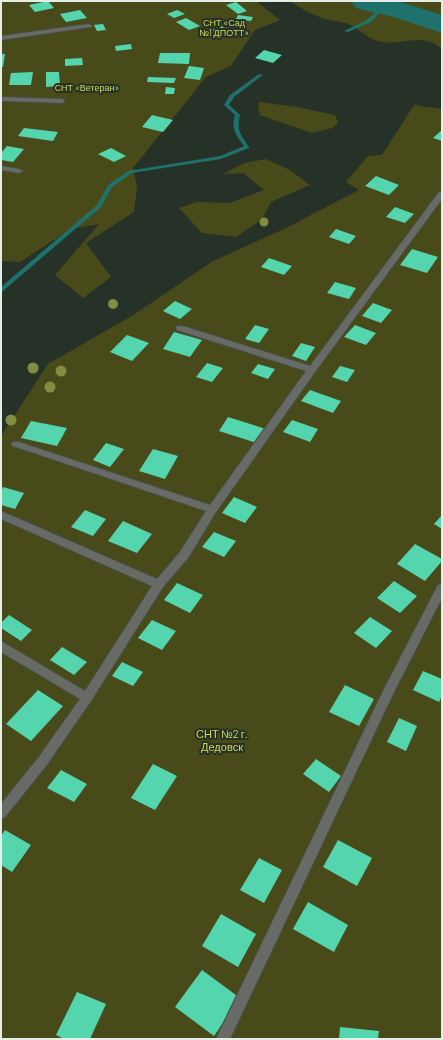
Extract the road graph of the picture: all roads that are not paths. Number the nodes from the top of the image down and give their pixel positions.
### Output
1 (89, 26) dead end
2 (1, 38) edge
3 (1, 99) edge
4 (62, 101) dead end
5 (1, 168) edge
6 (19, 171) dead end
7 (442, 194) edge
8 (180, 328) dead end
9 (312, 370) junction
10 (16, 444) dead end
11 (212, 509) junction
12 (1, 515) edge
13 (159, 584) junction
14 (442, 588) edge
15 (1, 646) edge
16 (87, 698) junction
17 (1, 813) edge
18 (223, 1039) edge

1 - 2 street
3 - 4 street
5 - 6 street
7 - 9 street
8 - 9 street
9 - 11 street
10 - 11 street
11 - 13 street
12 - 13 street
13 - 16 street
14 - 18 street
15 - 16 street
16 - 17 street

